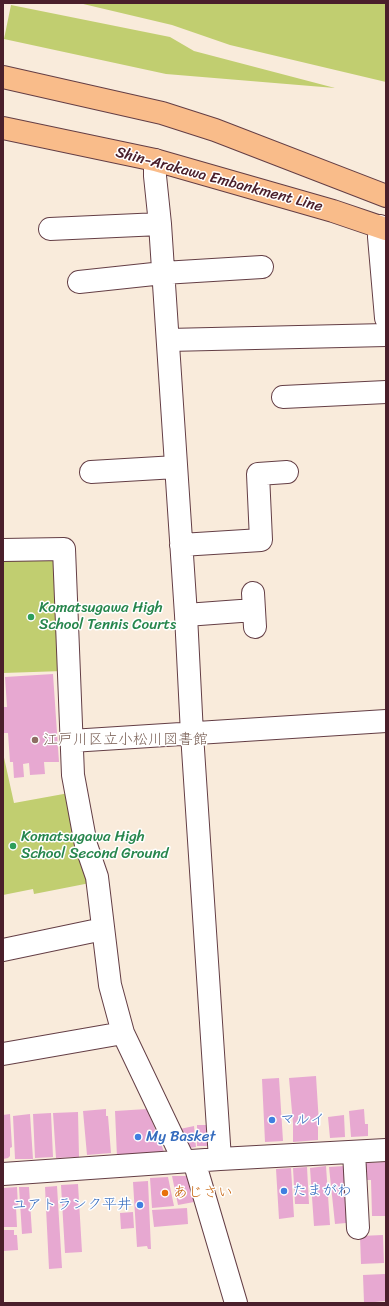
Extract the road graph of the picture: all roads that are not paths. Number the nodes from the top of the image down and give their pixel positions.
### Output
1 (3, 77) edge
2 (3, 128) edge
3 (155, 160) junction
4 (386, 196) edge
5 (160, 224) junction
6 (383, 228) edge
7 (50, 229) dead end
8 (262, 266) dead end
9 (163, 273) junction
10 (79, 282) dead end
11 (386, 318) edge
12 (386, 334) edge
13 (168, 340) junction
14 (386, 392) edge
15 (283, 397) dead end
16 (176, 467) junction
17 (91, 472) dead end
18 (287, 472) dead end
19 (181, 545) junction
20 (3, 550) edge
21 (254, 610) dead end
22 (186, 615) junction
23 (386, 721) edge
24 (192, 734) junction
25 (71, 741) junction
26 (103, 929) junction
27 (3, 950) edge
28 (123, 1033) junction
29 (3, 1054) edge
30 (386, 1150) edge
31 (354, 1152) junction
32 (220, 1158) junction
33 (188, 1161) junction
34 (3, 1174) edge
35 (358, 1228) dead end
36 (236, 1303) edge

1 - 4 main road
2 - 3 main road, Shin-Arakawa Embankment Line
3 - 5 street
3 - 6 main road, Shin-Arakawa Embankment Line
5 - 7 street
5 - 9 street
6 - 11 street
8 - 9 street
9 - 10 street
9 - 13 street
12 - 13 street
13 - 16 street
14 - 15 street
16 - 17 street
16 - 19 street
18 - 19 street
19 - 22 street
20 - 25 street
21 - 22 street
22 - 24 street
23 - 24 street
24 - 25 street
24 - 32 street
25 - 26 street
26 - 27 street
26 - 28 street
28 - 29 street
28 - 33 street
30 - 31 street
31 - 32 street
31 - 35 street
32 - 33 street
33 - 34 street
33 - 36 street

